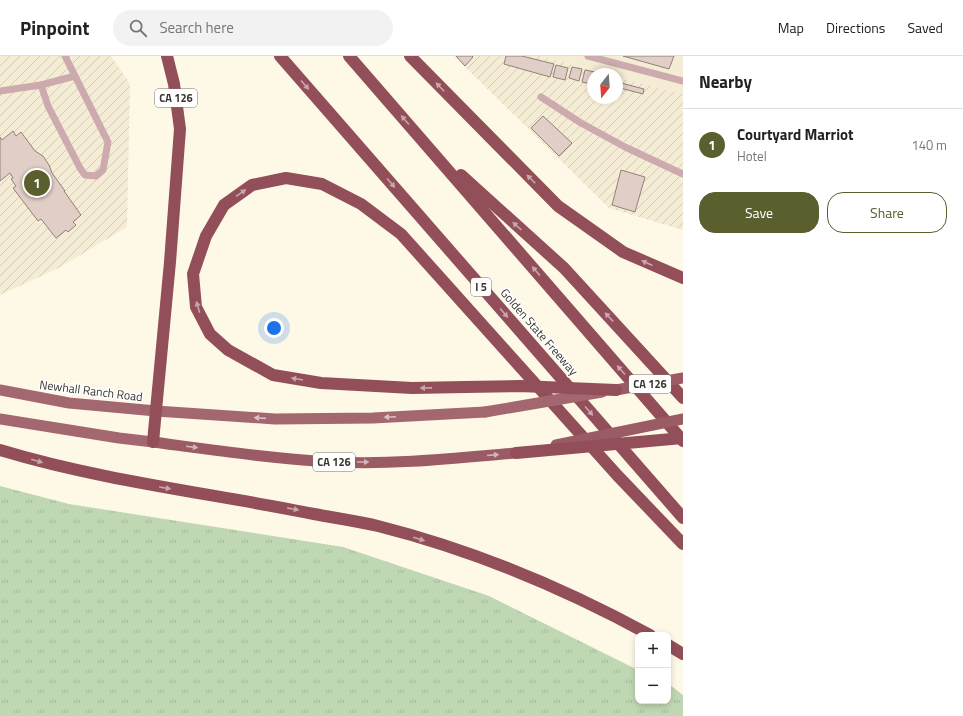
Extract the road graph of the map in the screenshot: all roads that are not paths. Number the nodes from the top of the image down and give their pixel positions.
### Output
1 (65, 56) edge
2 (167, 56) edge
3 (280, 56) edge
4 (349, 56) edge
5 (410, 56) edge
6 (588, 56) edge
7 (75, 76) junction
8 (683, 81) edge
9 (41, 85) junction
10 (0, 91) edge
11 (541, 97) dead end
12 (424, 142) junction
13 (683, 174) edge
14 (683, 278) edge
15 (683, 378) edge
16 (0, 390) edge
17 (616, 390) junction
18 (683, 398) edge
19 (156, 411) junction
20 (0, 419) edge
21 (683, 419) edge
22 (683, 438) edge
23 (683, 441) edge
24 (153, 442) junction
25 (0, 450) edge
26 (516, 453) junction
27 (683, 518) edge
28 (683, 544) edge
29 (645, 632) edge
30 (671, 647) edge
31 (683, 654) edge

1 - 7 lane
2 - 19 highway, CA 126
3 -> 27 highway, Golden State Freeway / I 5
12 -> 4 highway
14 -> 5 highway
6 - 8 lane
7 - 9 lane
7 - 9 lane
9 - 10 lane
11 - 13 lane
18 -> 12 highway
23 -> 12 highway
15 - 17 highway, CA 126, bridge
16 - 19 main road, Newhall Ranch Road
17 -> 19 main road, CA 126, bridge
17 -> 28 highway, bridge
19 - 24 highway, CA 126
20 - 24 main road
21 - 26 highway, CA 126, bridge
22 - 26 highway, bridge
24 -> 26 highway, CA 126
25 -> 29 highway
30 - 31 highway

